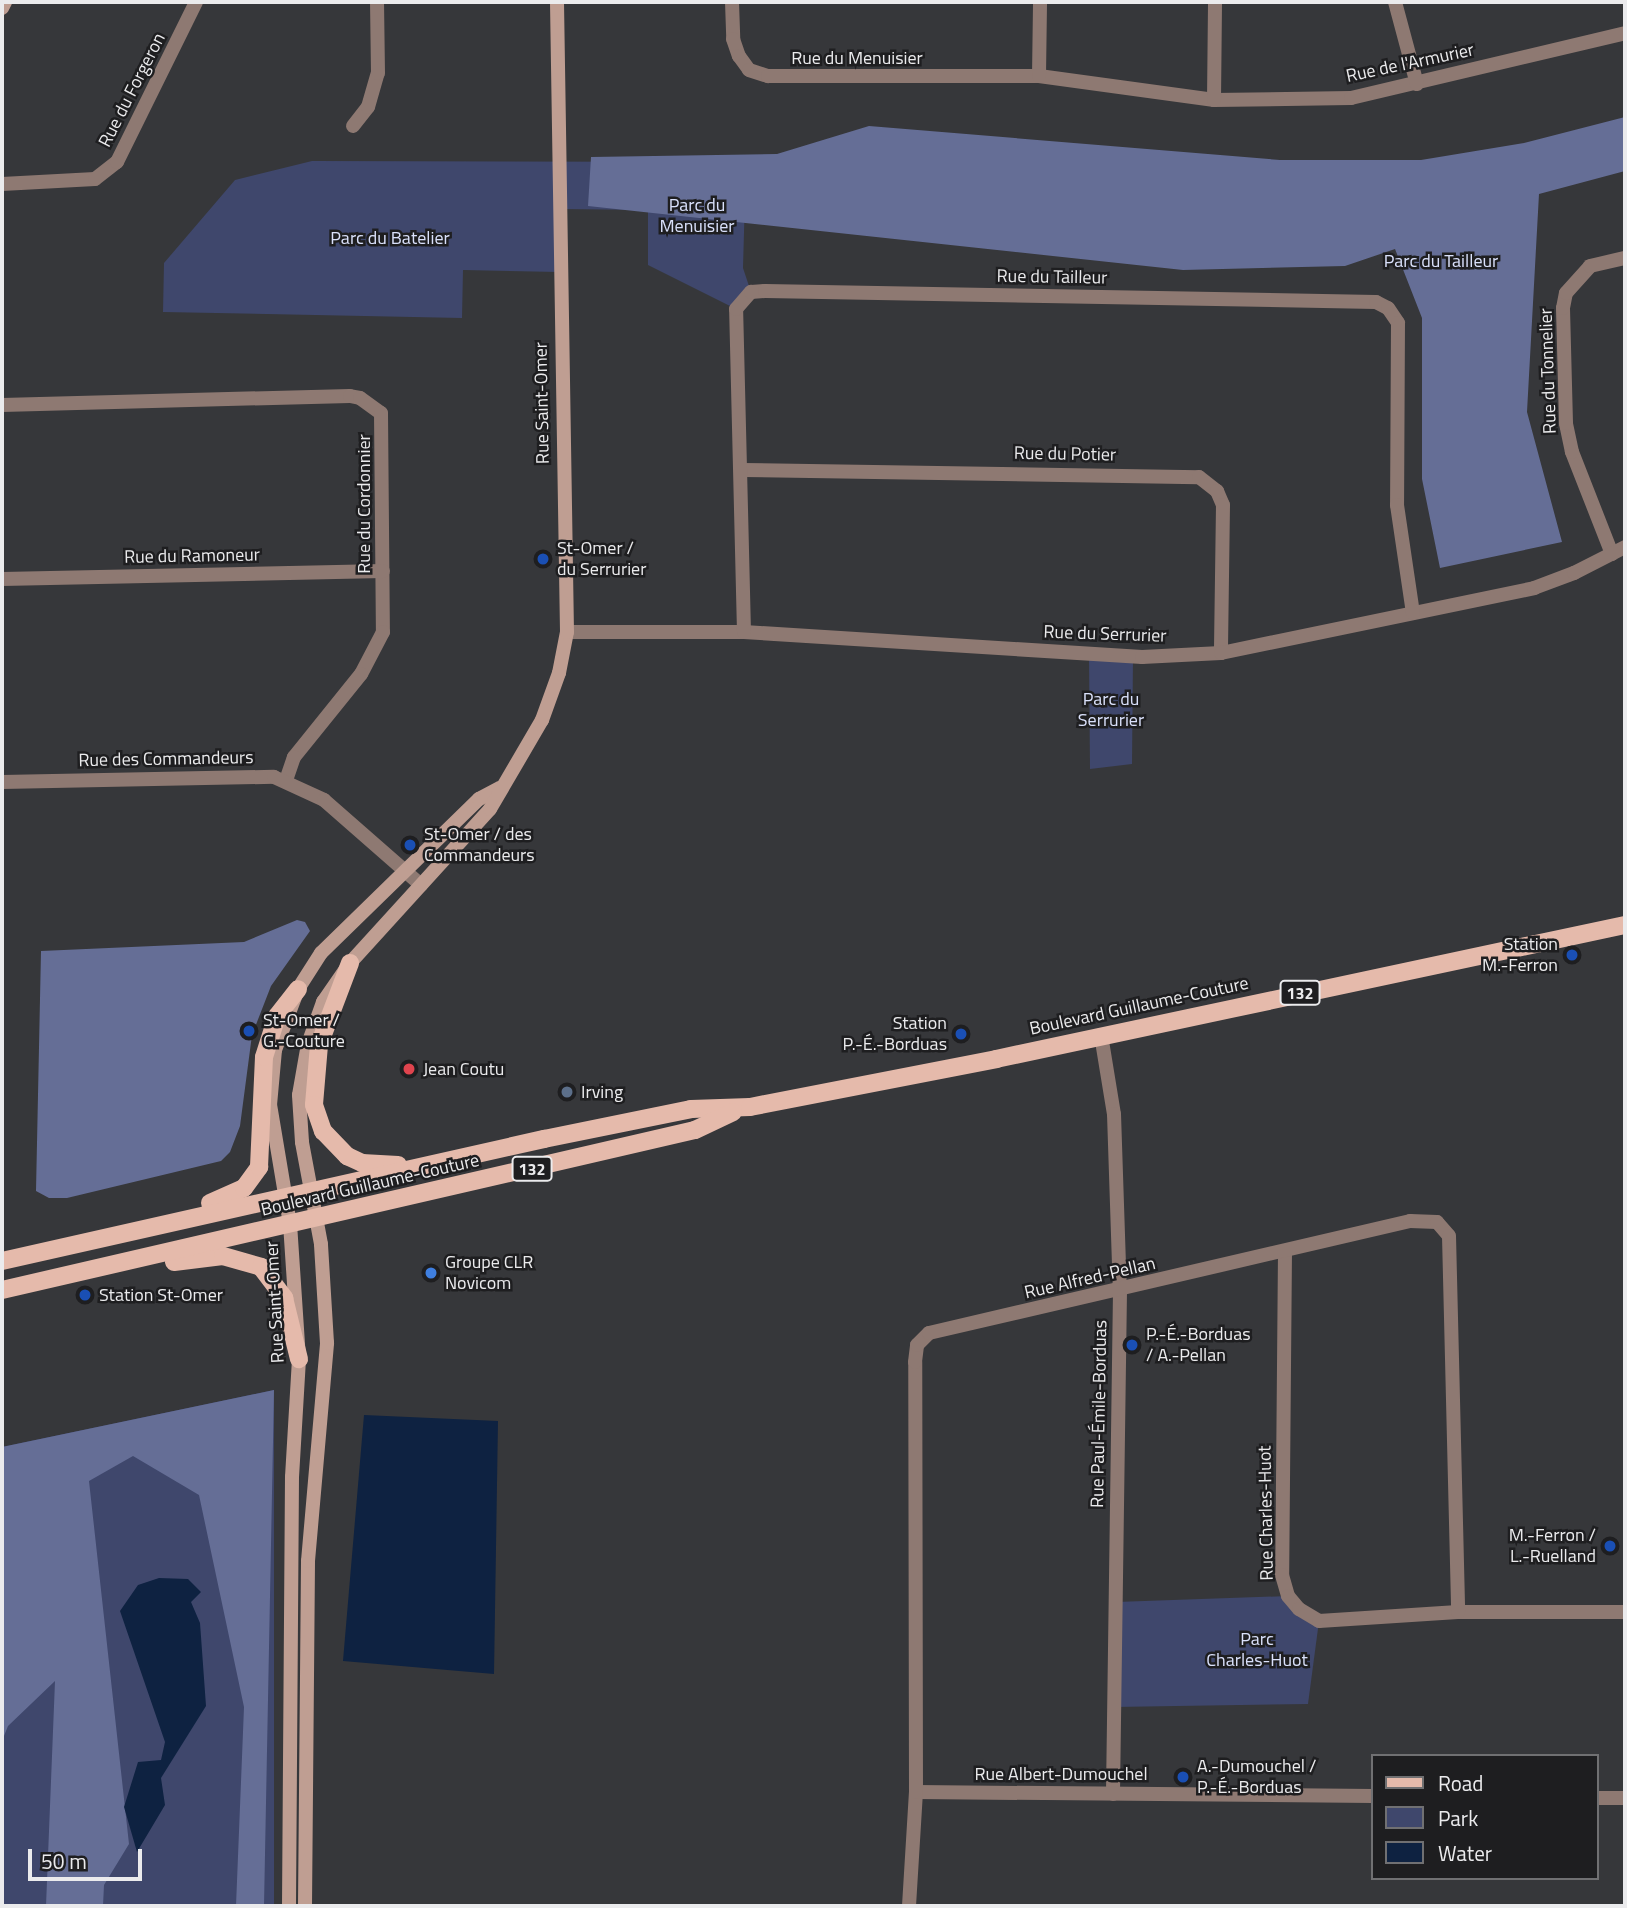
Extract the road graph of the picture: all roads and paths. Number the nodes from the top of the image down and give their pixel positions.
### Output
1 (5, 2) edge
2 (196, 2) edge
3 (376, 2) edge
4 (557, 2) edge
5 (732, 2) edge
6 (1040, 2) edge
7 (1216, 2) edge
8 (1395, 2) edge
9 (2, 8) edge
10 (1625, 33) edge
11 (1039, 76) junction
12 (1417, 84) junction
13 (1214, 100) junction
14 (353, 126) dead end
15 (2, 184) edge
16 (1625, 258) edge
17 (2, 405) edge
18 (743, 470) junction
19 (1619, 550) edge
20 (383, 571) junction
21 (2, 579) edge
22 (1413, 613) junction
23 (567, 632) junction
24 (744, 632) junction
25 (1222, 653) junction
26 (286, 780) junction
27 (2, 782) edge
28 (500, 788) junction
29 (404, 869) junction
30 (421, 885) junction
31 (1625, 925) edge
32 (349, 963) junction
33 (298, 989) junction
34 (1101, 1035) junction
35 (743, 1108) junction
36 (450, 1161) junction
37 (310, 1192) junction
38 (285, 1198) junction
39 (317, 1218) junction
40 (290, 1224) junction
41 (129, 1231) junction
42 (1285, 1251) junction
43 (136, 1260) junction
44 (2, 1261) edge
45 (2, 1290) edge
46 (1121, 1291) junction
47 (299, 1359) junction
48 (1458, 1612) junction
49 (1625, 1612) edge
50 (916, 1792) junction
51 (1113, 1794) junction
52 (1372, 1796) edge
53 (1599, 1798) edge
54 (1625, 1798) edge
55 (289, 1906) edge
56 (305, 1906) edge
57 (909, 1906) edge

1 - 9 street
2 - 15 street, Rue du Forgeron
3 - 14 street
4 - 23 street, Rue Saint-Omer
5 - 11 street, Rue du Menuisier
6 - 11 street
7 - 13 street
8 - 12 street
10 - 12 street, Rue de l'Armurier
11 - 13 street, Rue du Menuisier
12 - 13 street, Rue de l'Armurier
16 - 19 street, Rue du Tonnelier
17 - 20 street, Rue du Cordonnier
18 - 22 street, Rue du Tailleur
18 - 24 street, Rue du Tailleur
18 - 25 street, Rue du Potier
19 - 22 street, Rue du Serrurier
20 - 21 street, Rue du Ramoneur
20 - 26 street, Rue du Cordonnier
22 - 25 street, Rue du Serrurier
23 - 24 street, Rue du Serrurier
23 - 28 street, Rue Saint-Omer
24 - 25 street, Rue du Serrurier
26 - 27 street, Rue des Commandeurs
26 - 29 street, Rue des Commandeurs
28 - 29 street, Rue Saint-Omer
28 - 30 street, Rue Saint-Omer
29 - 30 street, Rue des Commandeurs
29 - 33 street, Rue Saint-Omer
30 - 32 street, Rue Saint-Omer
31 - 34 main road, Boulevard Guillaume-Couture / 132
32 - 36 main road
32 - 37 street, Rue Saint-Omer
33 - 38 street, Rue Saint-Omer
33 - 41 main road
34 - 35 main road, Boulevard Guillaume-Couture / 132
34 - 46 street, Rue Paul-Émile-Borduas
35 - 36 main road, Boulevard Guillaume-Couture / 132
35 - 39 main road, Boulevard Guillaume-Couture / 132
36 - 37 main road, Boulevard Guillaume-Couture / 132
37 - 38 main road, Boulevard Guillaume-Couture / 132
37 - 39 street, Rue Saint-Omer
38 - 40 street, Rue Saint-Omer
38 - 41 main road, Boulevard Guillaume-Couture / 132
39 - 40 main road, Boulevard Guillaume-Couture / 132
39 - 56 street, Rue Saint-Omer
40 - 43 main road, Boulevard Guillaume-Couture / 132
40 - 47 street, Rue Saint-Omer
41 - 44 main road, Boulevard Guillaume-Couture / 132
42 - 46 street, Rue Alfred-Pellan
42 - 48 street, Rue Charles-Huot
42 - 48 street, Rue Alfred-Pellan
43 - 45 main road, Boulevard Guillaume-Couture / 132
43 - 47 main road
46 - 50 street, Rue Alfred-Pellan
46 - 51 street, Rue Paul-Émile-Borduas
47 - 55 street, Rue Saint-Omer
48 - 49 street, Rue Charles-Huot
50 - 51 street, Rue Albert-Dumouchel
50 - 57 street, Rue Alfred-Pellan
51 - 52 street, Rue Albert-Dumouchel
53 - 54 street

